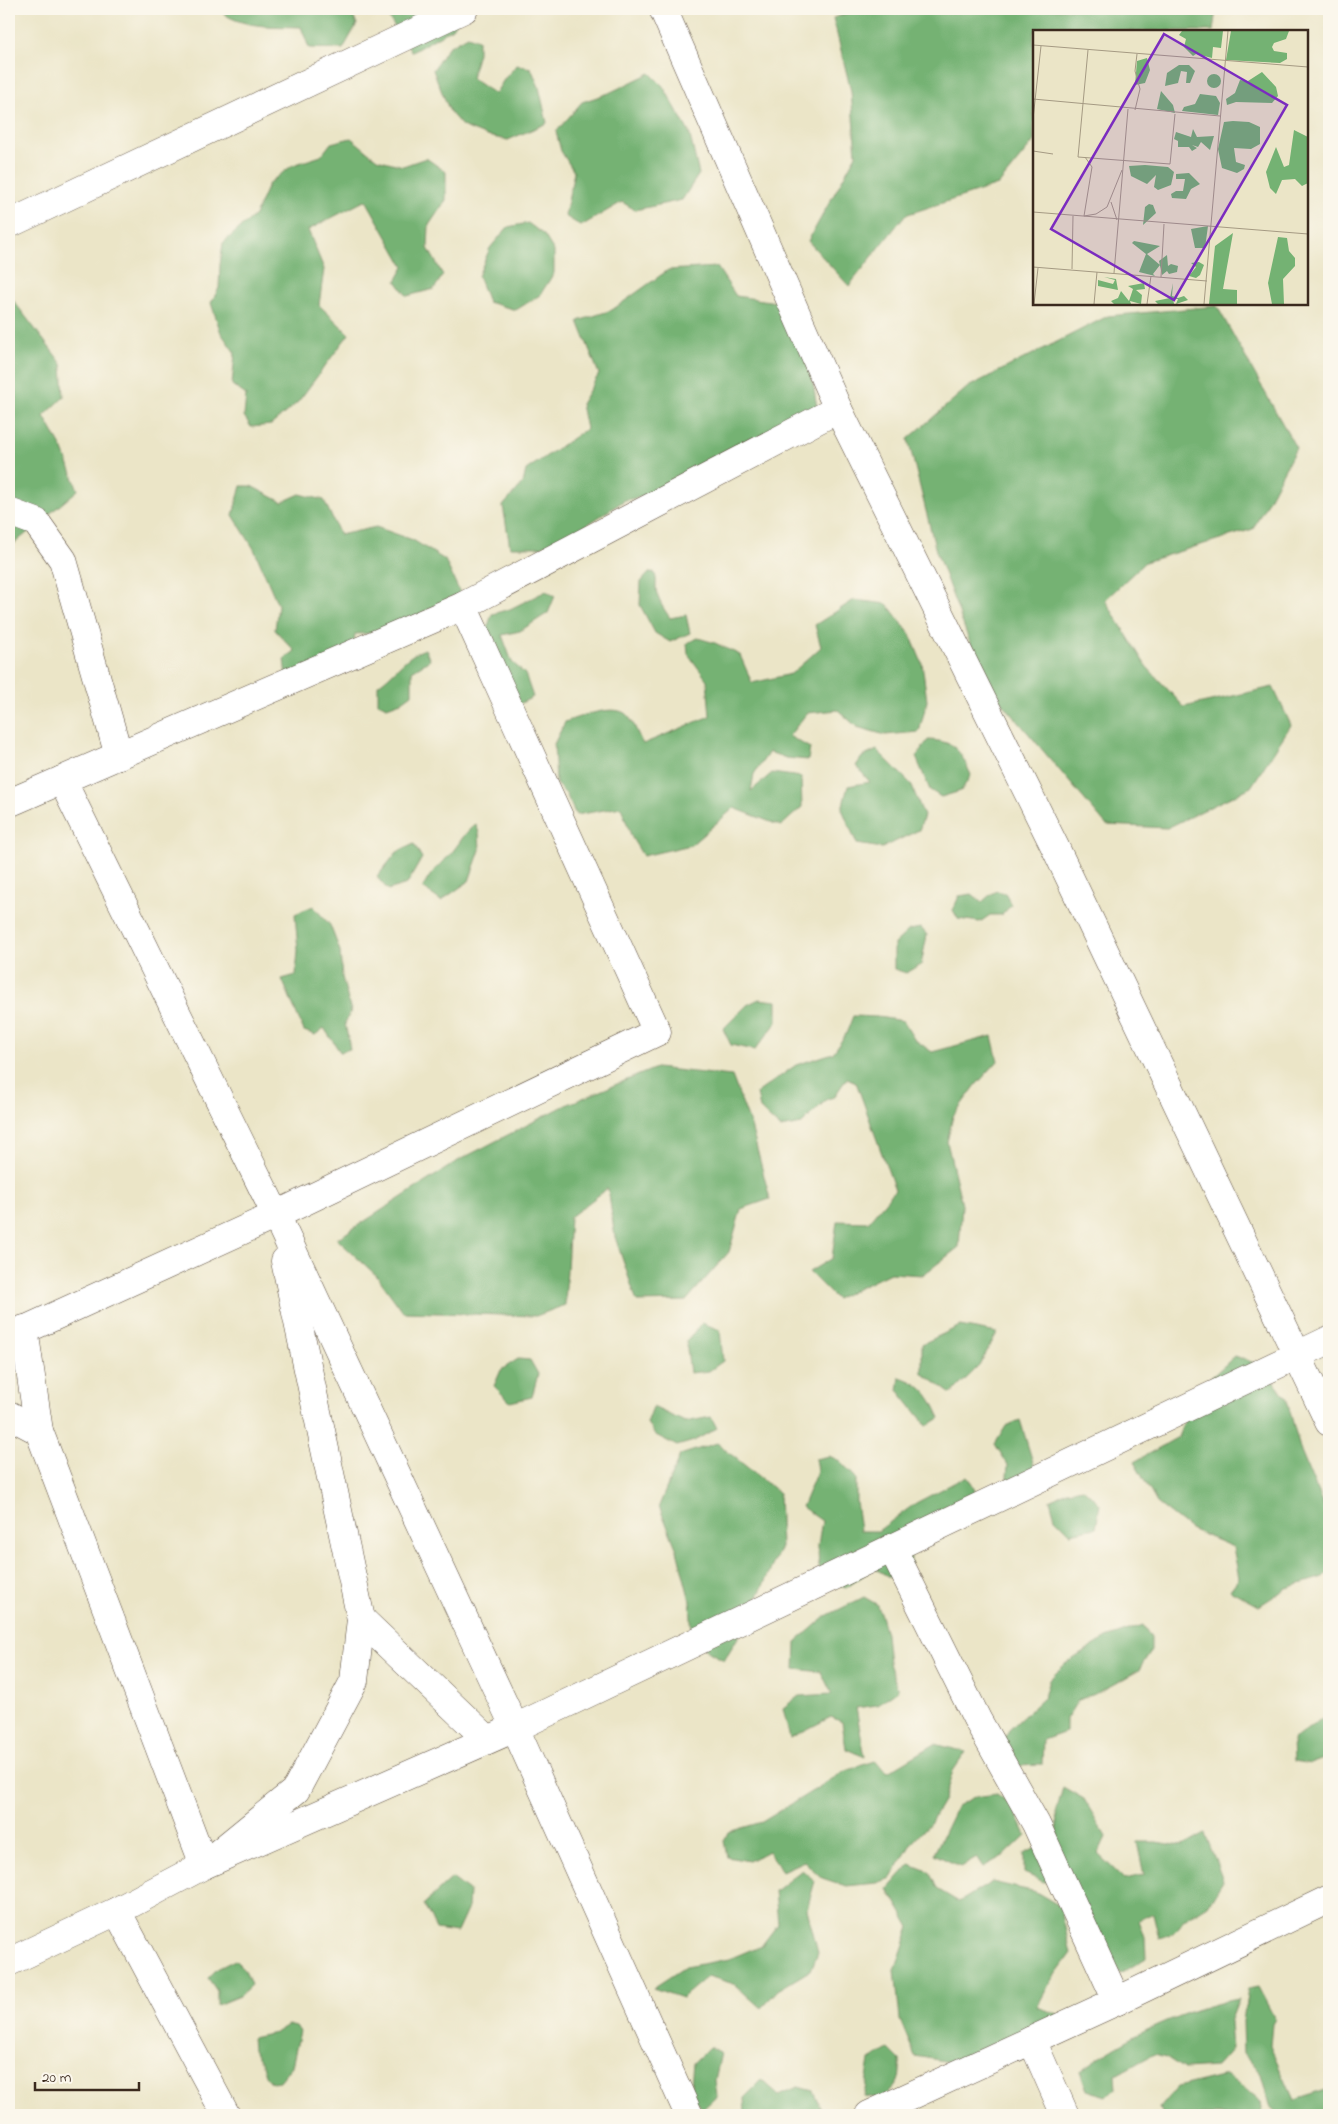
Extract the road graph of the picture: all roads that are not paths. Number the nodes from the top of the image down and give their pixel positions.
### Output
1 (464, 9) edge
2 (663, 9) edge
3 (9, 224) edge
4 (838, 409) junction
5 (9, 512) edge
6 (464, 606) junction
7 (119, 756) junction
8 (62, 780) junction
9 (9, 803) edge
10 (276, 1215) junction
11 (16, 1333) edge
12 (1329, 1340) edge
13 (1299, 1355) junction
14 (9, 1415) edge
15 (1329, 1422) edge
16 (39, 1431) junction
17 (892, 1548) junction
18 (360, 1619) junction
19 (515, 1728) junction
20 (488, 1739) junction
21 (204, 1865) junction
22 (1329, 1899) edge
23 (117, 1911) junction
24 (9, 1962) edge
25 (1117, 2001) junction
26 (1032, 2040) junction
27 (226, 2115) edge
28 (689, 2115) edge
29 (869, 2115) edge
30 (1065, 2115) edge

1 - 3 street
2 - 4 street
4 - 6 street
4 - 13 street
5 - 7 street
6 - 7 street
6 - 10 street
7 - 8 street
8 - 9 street
8 - 10 street
10 - 11 street
10 - 18 street
10 - 19 street
11 - 16 street
12 - 13 street
13 - 15 street
13 - 17 street
14 - 16 street
16 - 21 street
17 - 19 street
17 - 25 street
18 - 20 street
18 - 21 street
19 - 20 street
19 - 28 street
20 - 21 street
21 - 23 street
22 - 25 street
23 - 24 street
23 - 27 street
25 - 26 street
26 - 29 street
26 - 30 street

